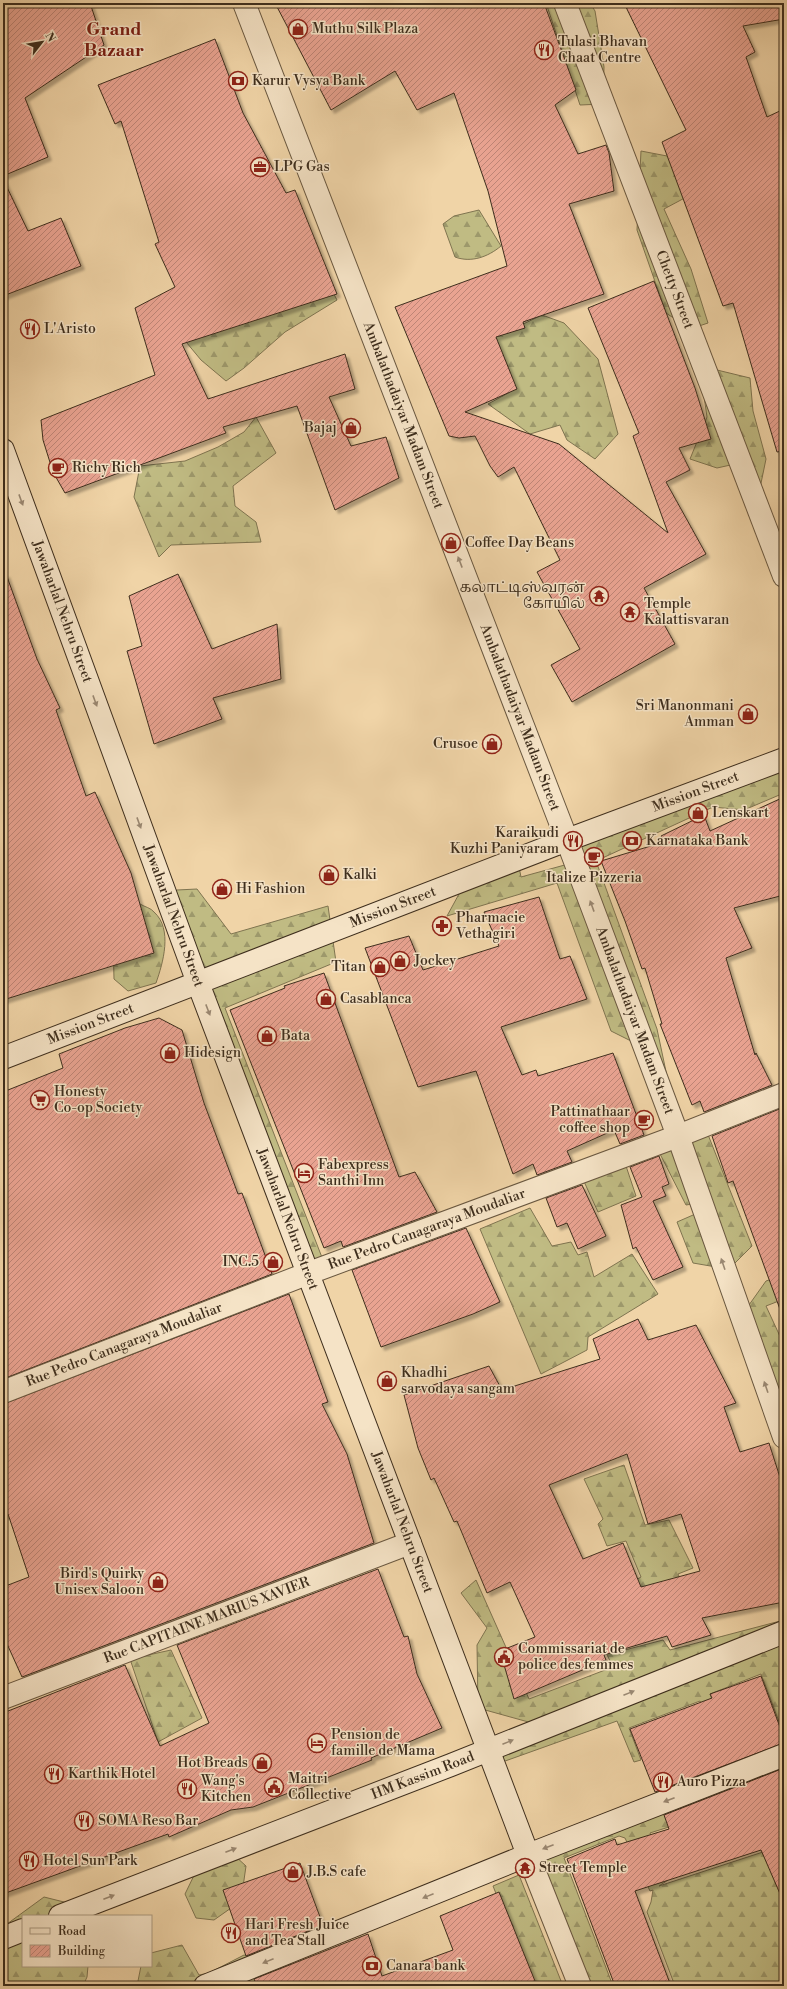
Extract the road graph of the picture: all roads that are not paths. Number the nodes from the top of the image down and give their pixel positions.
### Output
1 (244, 3) edge
2 (565, 3) edge
3 (3, 450) edge
4 (784, 576) edge
5 (784, 759) edge
6 (568, 840) junction
7 (198, 983) junction
8 (3, 1058) edge
9 (784, 1094) edge
10 (678, 1136) junction
11 (309, 1273) junction
12 (3, 1392) edge
13 (784, 1437) edge
14 (410, 1543) junction
15 (784, 1632) edge
16 (3, 1698) edge
17 (488, 1750) junction
18 (784, 1755) edge
19 (528, 1855) junction
20 (63, 1915) edge
21 (22, 1930) edge
22 (3, 1938) edge
23 (205, 1986) edge
24 (580, 1986) edge

6 -> 1 street, Ambalathadaiyar Madam Street
2 - 4 street, Chetty Street
3 -> 7 street, Jawaharlal Nehru Street
5 - 6 street, Mission Street
6 - 7 street, Mission Street
10 -> 6 street, Ambalathadaiyar Madam Street
7 - 8 street, Mission Street
7 -> 11 street, Jawaharlal Nehru Street
9 - 10 street, Rue Pedro Canagaraya Moudaliar
10 - 11 street, Rue Pedro Canagaraya Moudaliar
13 -> 10 street, Ambalathadaiyar Madam Street
11 - 12 street, Rue Pedro Canagaraya Moudaliar
11 - 14 street, Jawaharlal Nehru Street
14 - 16 street, Rue CAPITAINE MARIUS XAVIER
14 - 17 street, Jawaharlal Nehru Street
17 -> 15 street, HM Kassim Road
17 - 19 street, Jawaharlal Nehru Street
20 -> 17 street, HM Kassim Road
18 -> 19 street
19 -> 23 street
19 - 24 street, Jawaharlal Nehru Street
21 - 22 street

